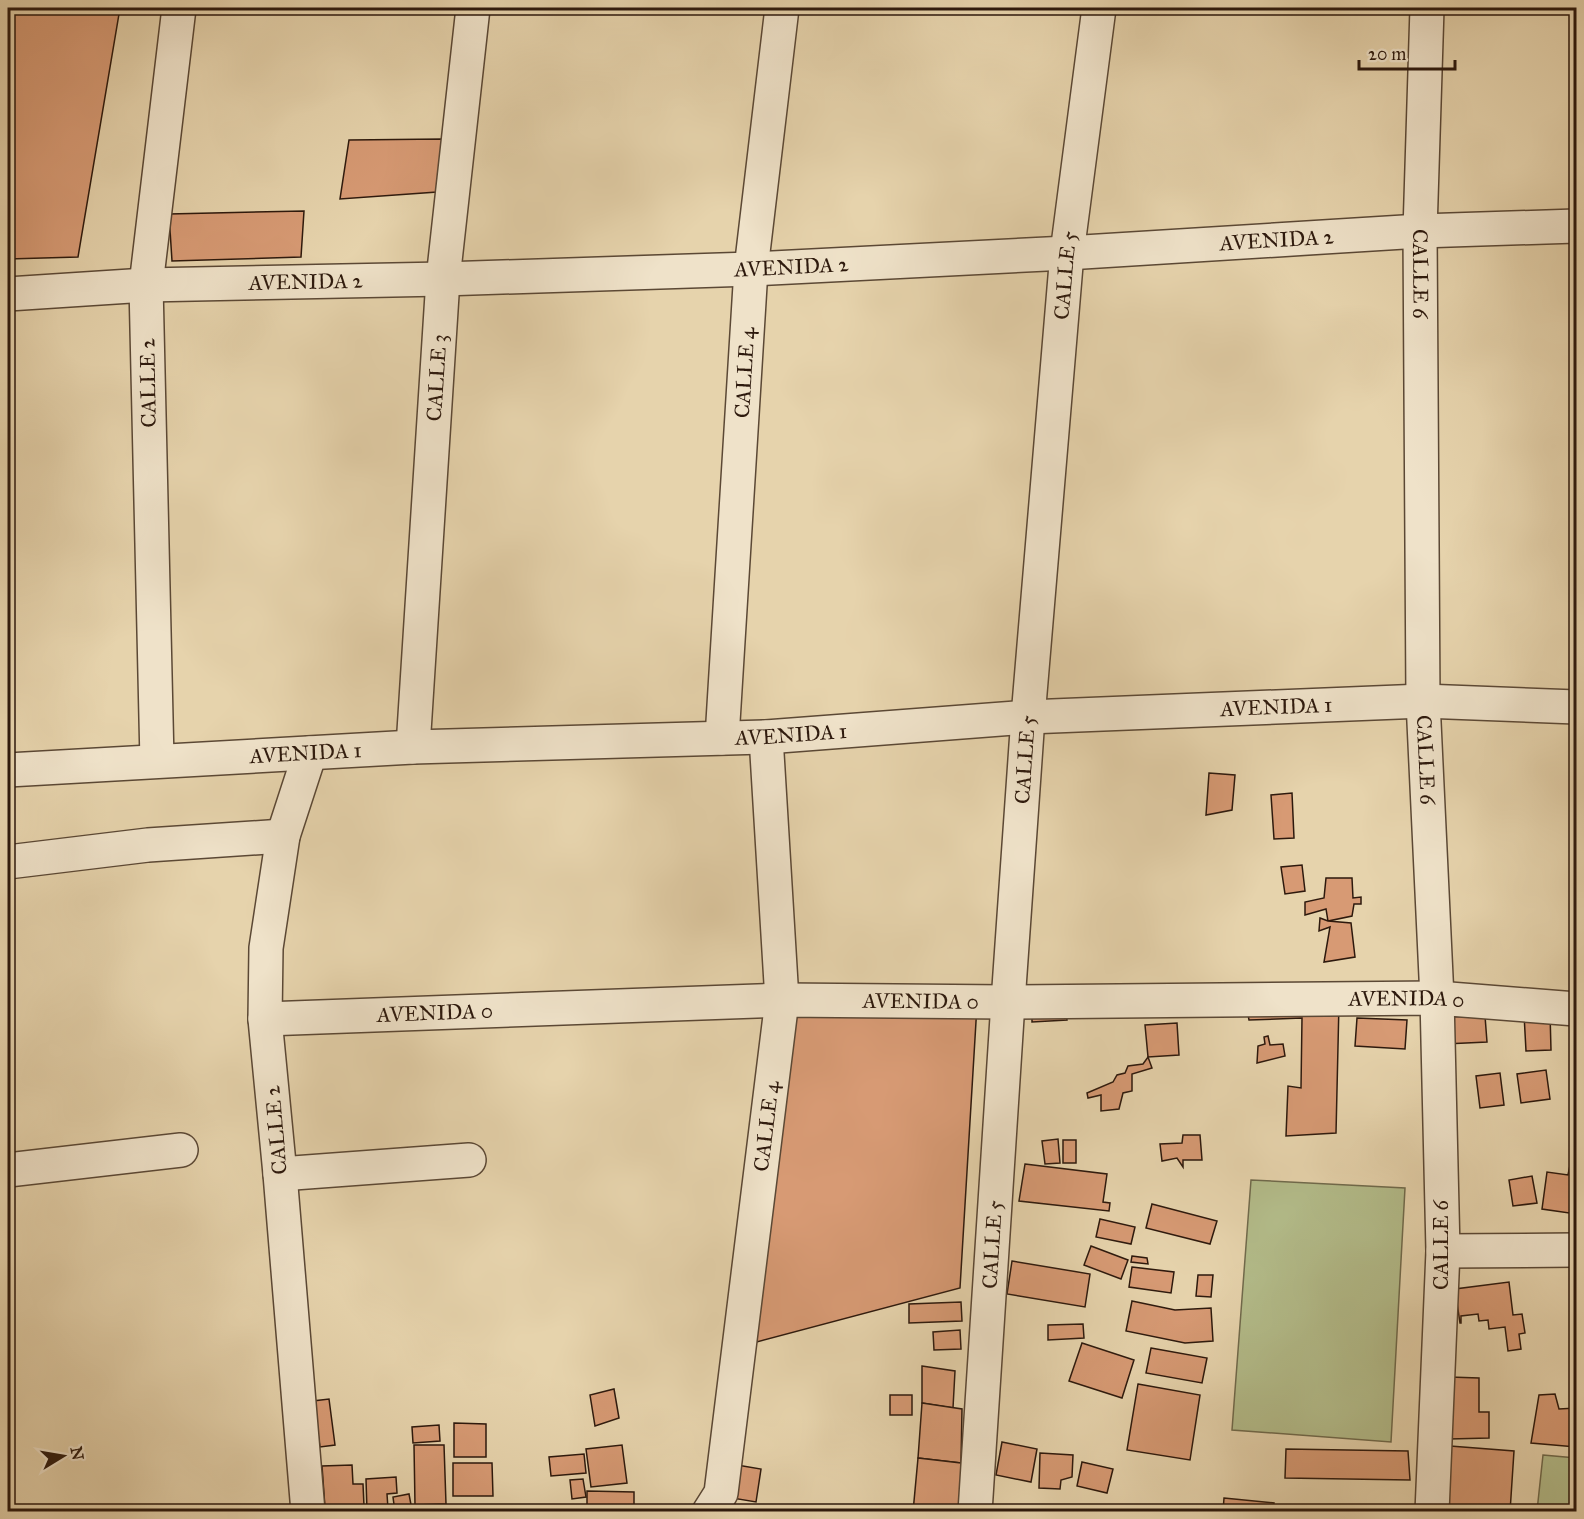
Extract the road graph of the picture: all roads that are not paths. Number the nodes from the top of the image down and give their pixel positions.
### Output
1 (179, 8) edge
2 (473, 8) edge
3 (782, 8) edge
4 (1099, 8) edge
5 (1427, 8) edge
6 (1576, 226) edge
7 (1420, 231) junction
8 (1067, 253) junction
9 (751, 269) junction
10 (443, 279) junction
11 (146, 285) junction
12 (8, 294) edge
13 (1423, 701) junction
14 (1576, 707) edge
15 (1028, 717) junction
16 (766, 737) junction
17 (722, 738) junction
18 (413, 747) junction
19 (310, 753) junction
20 (157, 761) junction
21 (8, 770) edge
22 (283, 836) junction
23 (8, 862) edge
24 (1437, 998) junction
25 (782, 1000) junction
26 (1008, 1002) junction
27 (1576, 1009) edge
28 (265, 1019) junction
29 (181, 1150) dead end
30 (469, 1160) dead end
31 (8, 1170) edge
32 (280, 1174) junction
33 (1576, 1250) edge
34 (1443, 1251) junction
35 (308, 1512) edge
36 (709, 1512) edge
37 (975, 1512) edge
38 (1432, 1512) edge

1 - 11 street, CALLE 2
2 - 10 street, CALLE 3
3 - 9 street, CALLE 4
4 - 8 street, CALLE 5
5 - 7 street, CALLE 6
6 - 7 street, AVENIDA 2
7 - 8 street, AVENIDA 2
7 - 13 street, CALLE 6
8 - 9 street, AVENIDA 2
8 - 15 street, CALLE 5
9 - 10 street, AVENIDA 2
9 - 17 street, CALLE 4
10 - 11 street, AVENIDA 2
10 - 18 street, CALLE 3
11 - 12 street, AVENIDA 2
11 - 20 street, CALLE 2
13 - 14 street, AVENIDA 1
13 - 15 street, AVENIDA 1
13 - 24 street, CALLE 6
15 - 16 street, AVENIDA 1
15 - 26 street, CALLE 5
16 - 17 street, AVENIDA 1
16 - 25 street, CALLE 4
17 - 18 street, AVENIDA 1
18 - 19 street, AVENIDA 1
19 - 20 street, AVENIDA 1
19 - 22 street, CALLE 2
20 - 21 street, AVENIDA 1
22 - 23 street
22 - 28 street, CALLE 2
24 - 26 street, AVENIDA 0
24 - 27 street, AVENIDA 0
24 - 34 street, CALLE 6
25 - 26 street, AVENIDA 0
25 - 28 street, AVENIDA 0
25 - 36 street, CALLE 4
26 - 37 street, CALLE 5
28 - 32 street, CALLE 2
29 - 31 street
30 - 32 street
32 - 35 street, CALLE 2
33 - 34 street
34 - 38 street, CALLE 6

